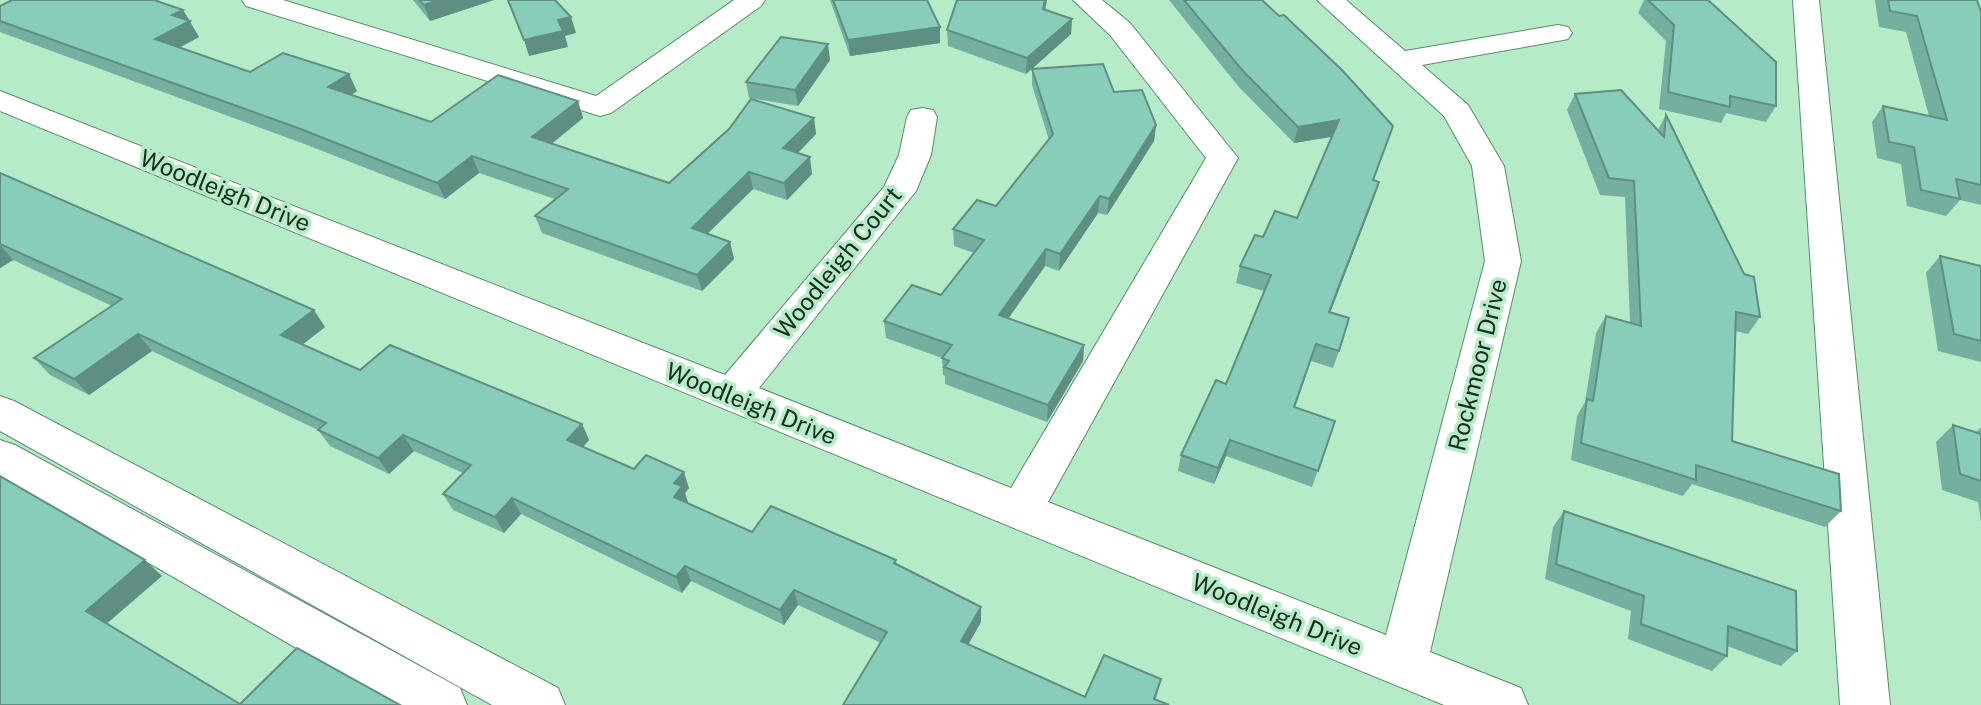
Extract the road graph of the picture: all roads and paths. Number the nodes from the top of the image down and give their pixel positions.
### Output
1 (255, 0) edge
2 (752, 0) edge
3 (1086, 0) edge
4 (1330, 0) edge
5 (1806, 0) edge
6 (301, 6) edge
7 (1558, 33) dead end
8 (1400, 60) junction
9 (0, 100) edge
10 (922, 117) dead end
11 (730, 396) junction
12 (0, 411) edge
13 (0, 457) edge
14 (1020, 512) junction
15 (1403, 665) junction
16 (442, 705) edge
17 (540, 705) edge
18 (1503, 705) edge
19 (1865, 705) edge

1 - 6 street
2 - 6 street
3 - 14 street
4 - 8 street, Rockmoor Drive
5 - 19 street
7 - 8 street
8 - 15 street, Rockmoor Drive
9 - 11 street, Woodleigh Drive
10 - 11 street, Woodleigh Court
11 - 14 street, Woodleigh Drive
12 - 17 street
13 - 16 street
14 - 15 street, Woodleigh Drive
15 - 18 street, Woodleigh Drive

